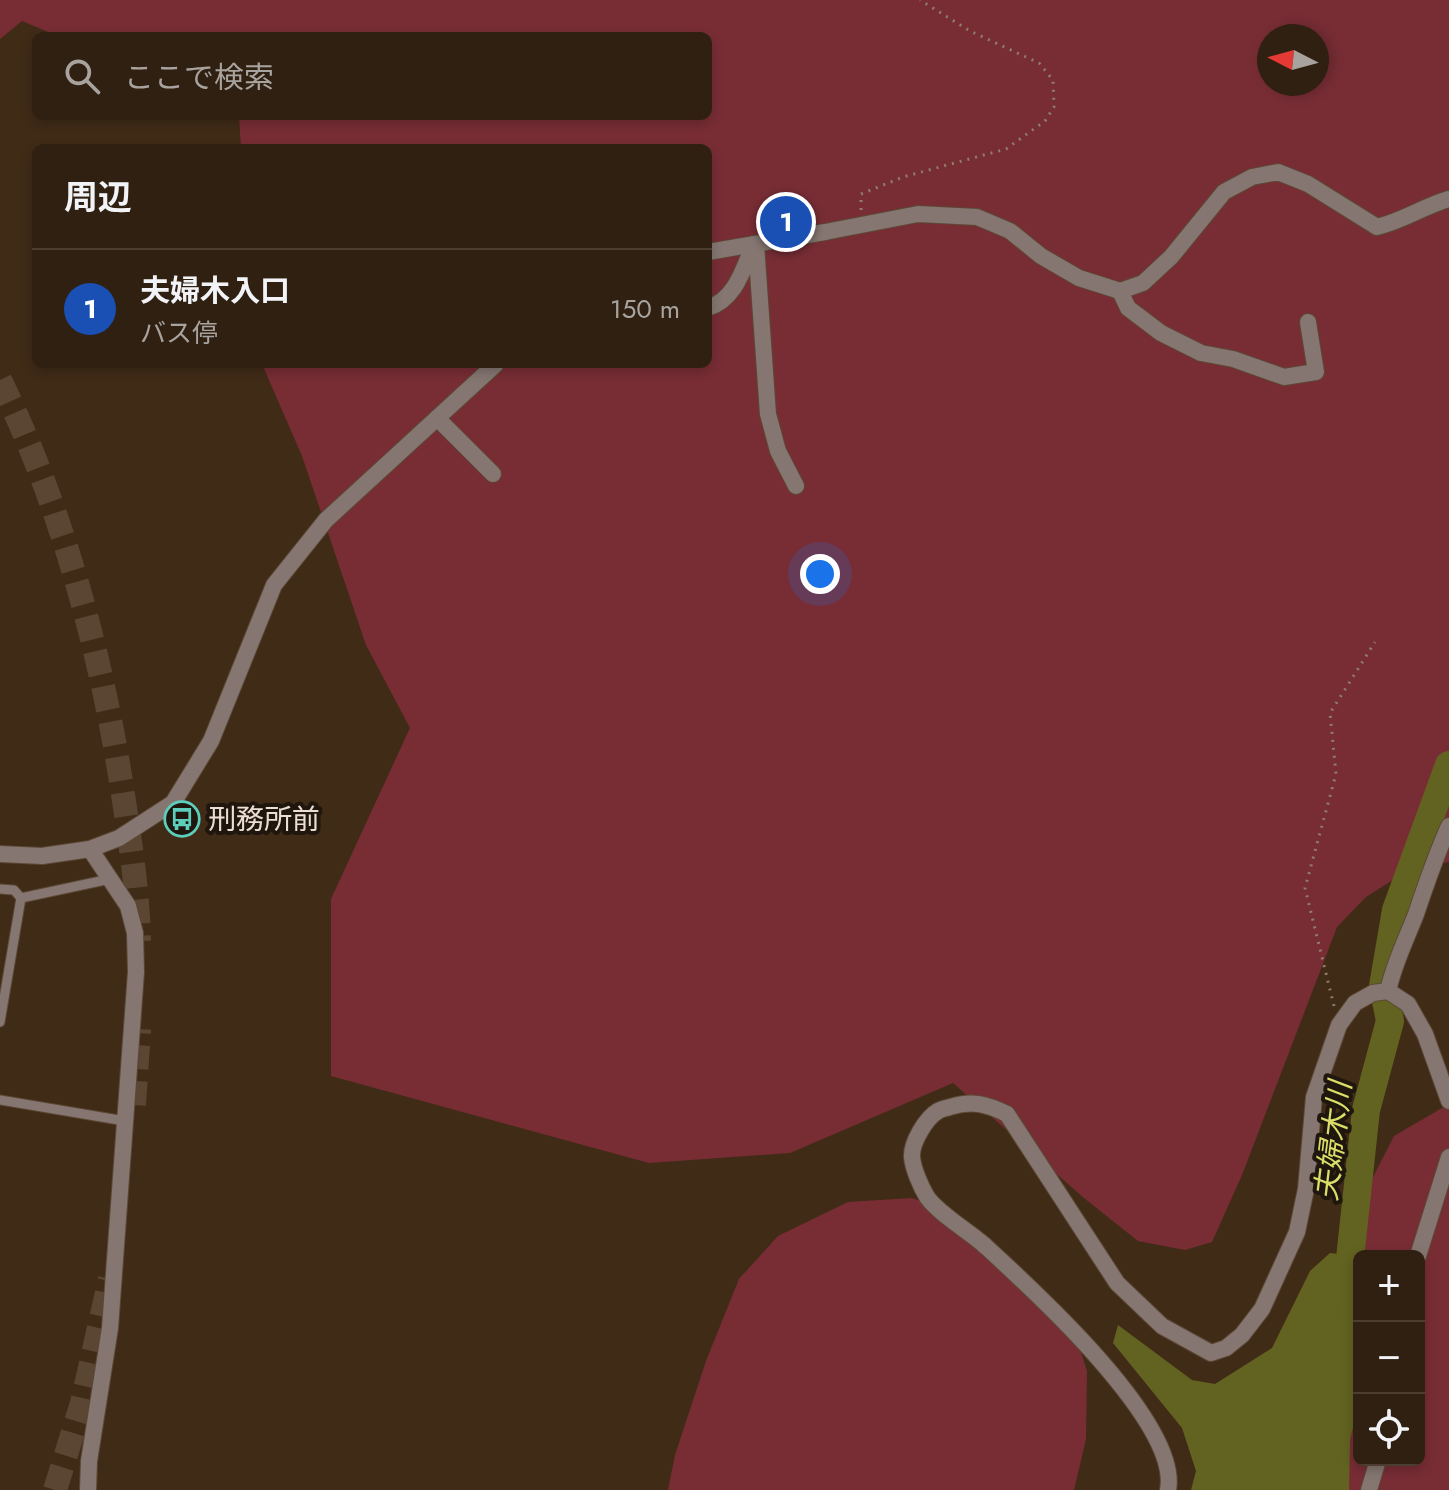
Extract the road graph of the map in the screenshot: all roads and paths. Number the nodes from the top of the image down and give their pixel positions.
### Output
1 (920, 0) edge
2 (1449, 199) edge
3 (860, 225) junction
4 (755, 244) junction
5 (712, 251) edge
6 (1120, 291) junction
7 (712, 307) edge
8 (1308, 322) dead end
9 (492, 368) edge
10 (437, 418) junction
11 (493, 474) dead end
12 (796, 486) dead end
13 (1375, 642) dead end
14 (1449, 826) edge
15 (90, 849) junction
16 (0, 854) edge
17 (110, 879) junction
18 (0, 889) edge
19 (21, 898) junction
20 (1388, 991) junction
21 (0, 1022) edge
22 (1339, 1025) junction
23 (0, 1100) edge
24 (1449, 1101) edge
25 (125, 1121) junction
26 (1449, 1157) edge
27 (1420, 1250) edge
28 (1376, 1466) edge
29 (88, 1490) edge
30 (1168, 1490) edge
31 (1369, 1490) edge

1 - 3 path
2 - 6 street
3 - 4 street
3 - 6 street
4 - 5 street
4 - 7 street
4 - 12 street
6 - 8 street
9 - 10 street
10 - 11 street
10 - 15 street
13 - 22 path
14 - 20 street
15 - 16 street
15 - 17 street
17 - 19 lane
17 - 25 street
18 - 19 lane
19 - 21 lane
20 - 22 street
20 - 24 street
22 - 30 street
23 - 25 lane
25 - 29 street
26 - 27 street
28 - 31 street

